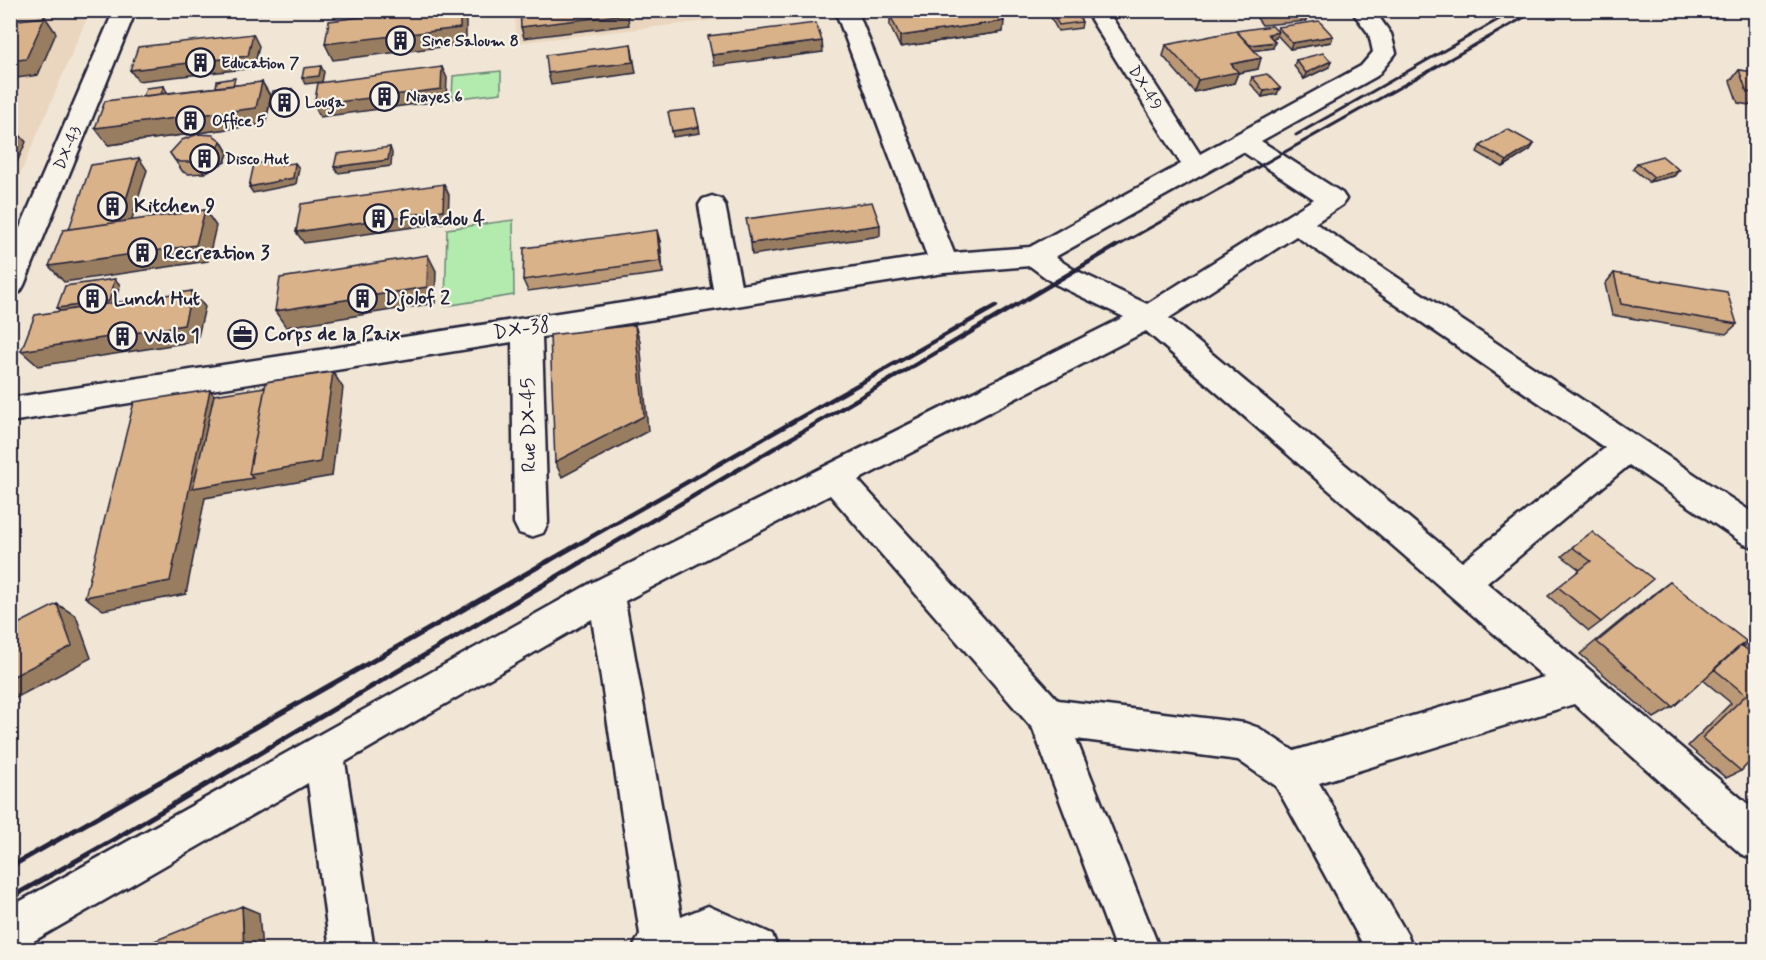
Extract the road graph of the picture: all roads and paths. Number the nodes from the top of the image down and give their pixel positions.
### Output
1 (125, 10) edge
2 (846, 10) edge
3 (1096, 10) edge
4 (1362, 10) edge
5 (1242, 140) junction
6 (1195, 166) junction
7 (712, 205) dead end
8 (1296, 223) junction
9 (1035, 256) junction
10 (944, 263) junction
11 (10, 285) edge
12 (729, 296) junction
13 (1149, 317) junction
14 (527, 328) junction
15 (10, 410) edge
16 (1628, 448) junction
17 (834, 476) junction
18 (531, 523) dead end
19 (1755, 534) edge
20 (1461, 583) junction
21 (606, 593) junction
22 (1580, 684) junction
23 (1048, 717) junction
24 (324, 753) junction
25 (1290, 772) junction
26 (1755, 839) edge
27 (10, 932) edge
28 (659, 947) edge
29 (352, 950) edge
30 (756, 950) edge
31 (1138, 950) edge
32 (1391, 950) edge

1 - 11 street, DX-43
2 - 10 street
3 - 6 street, DX-49
4 - 5 street
5 - 6 street
5 - 8 street
6 - 9 street
7 - 12 street
8 - 13 street
8 - 16 street
9 - 10 street, DX-38
9 - 13 street
10 - 12 street, DX-38
12 - 14 street, DX-38
13 - 17 street
13 - 20 street
14 - 15 street, DX-38
14 - 18 street, Rue DX-45
16 - 19 street
16 - 20 street
17 - 21 street
17 - 23 street
20 - 22 street
21 - 24 street
21 - 28 street
22 - 25 street
22 - 26 street
23 - 25 street
23 - 31 street
24 - 27 street
24 - 29 street
25 - 32 street
28 - 30 street

